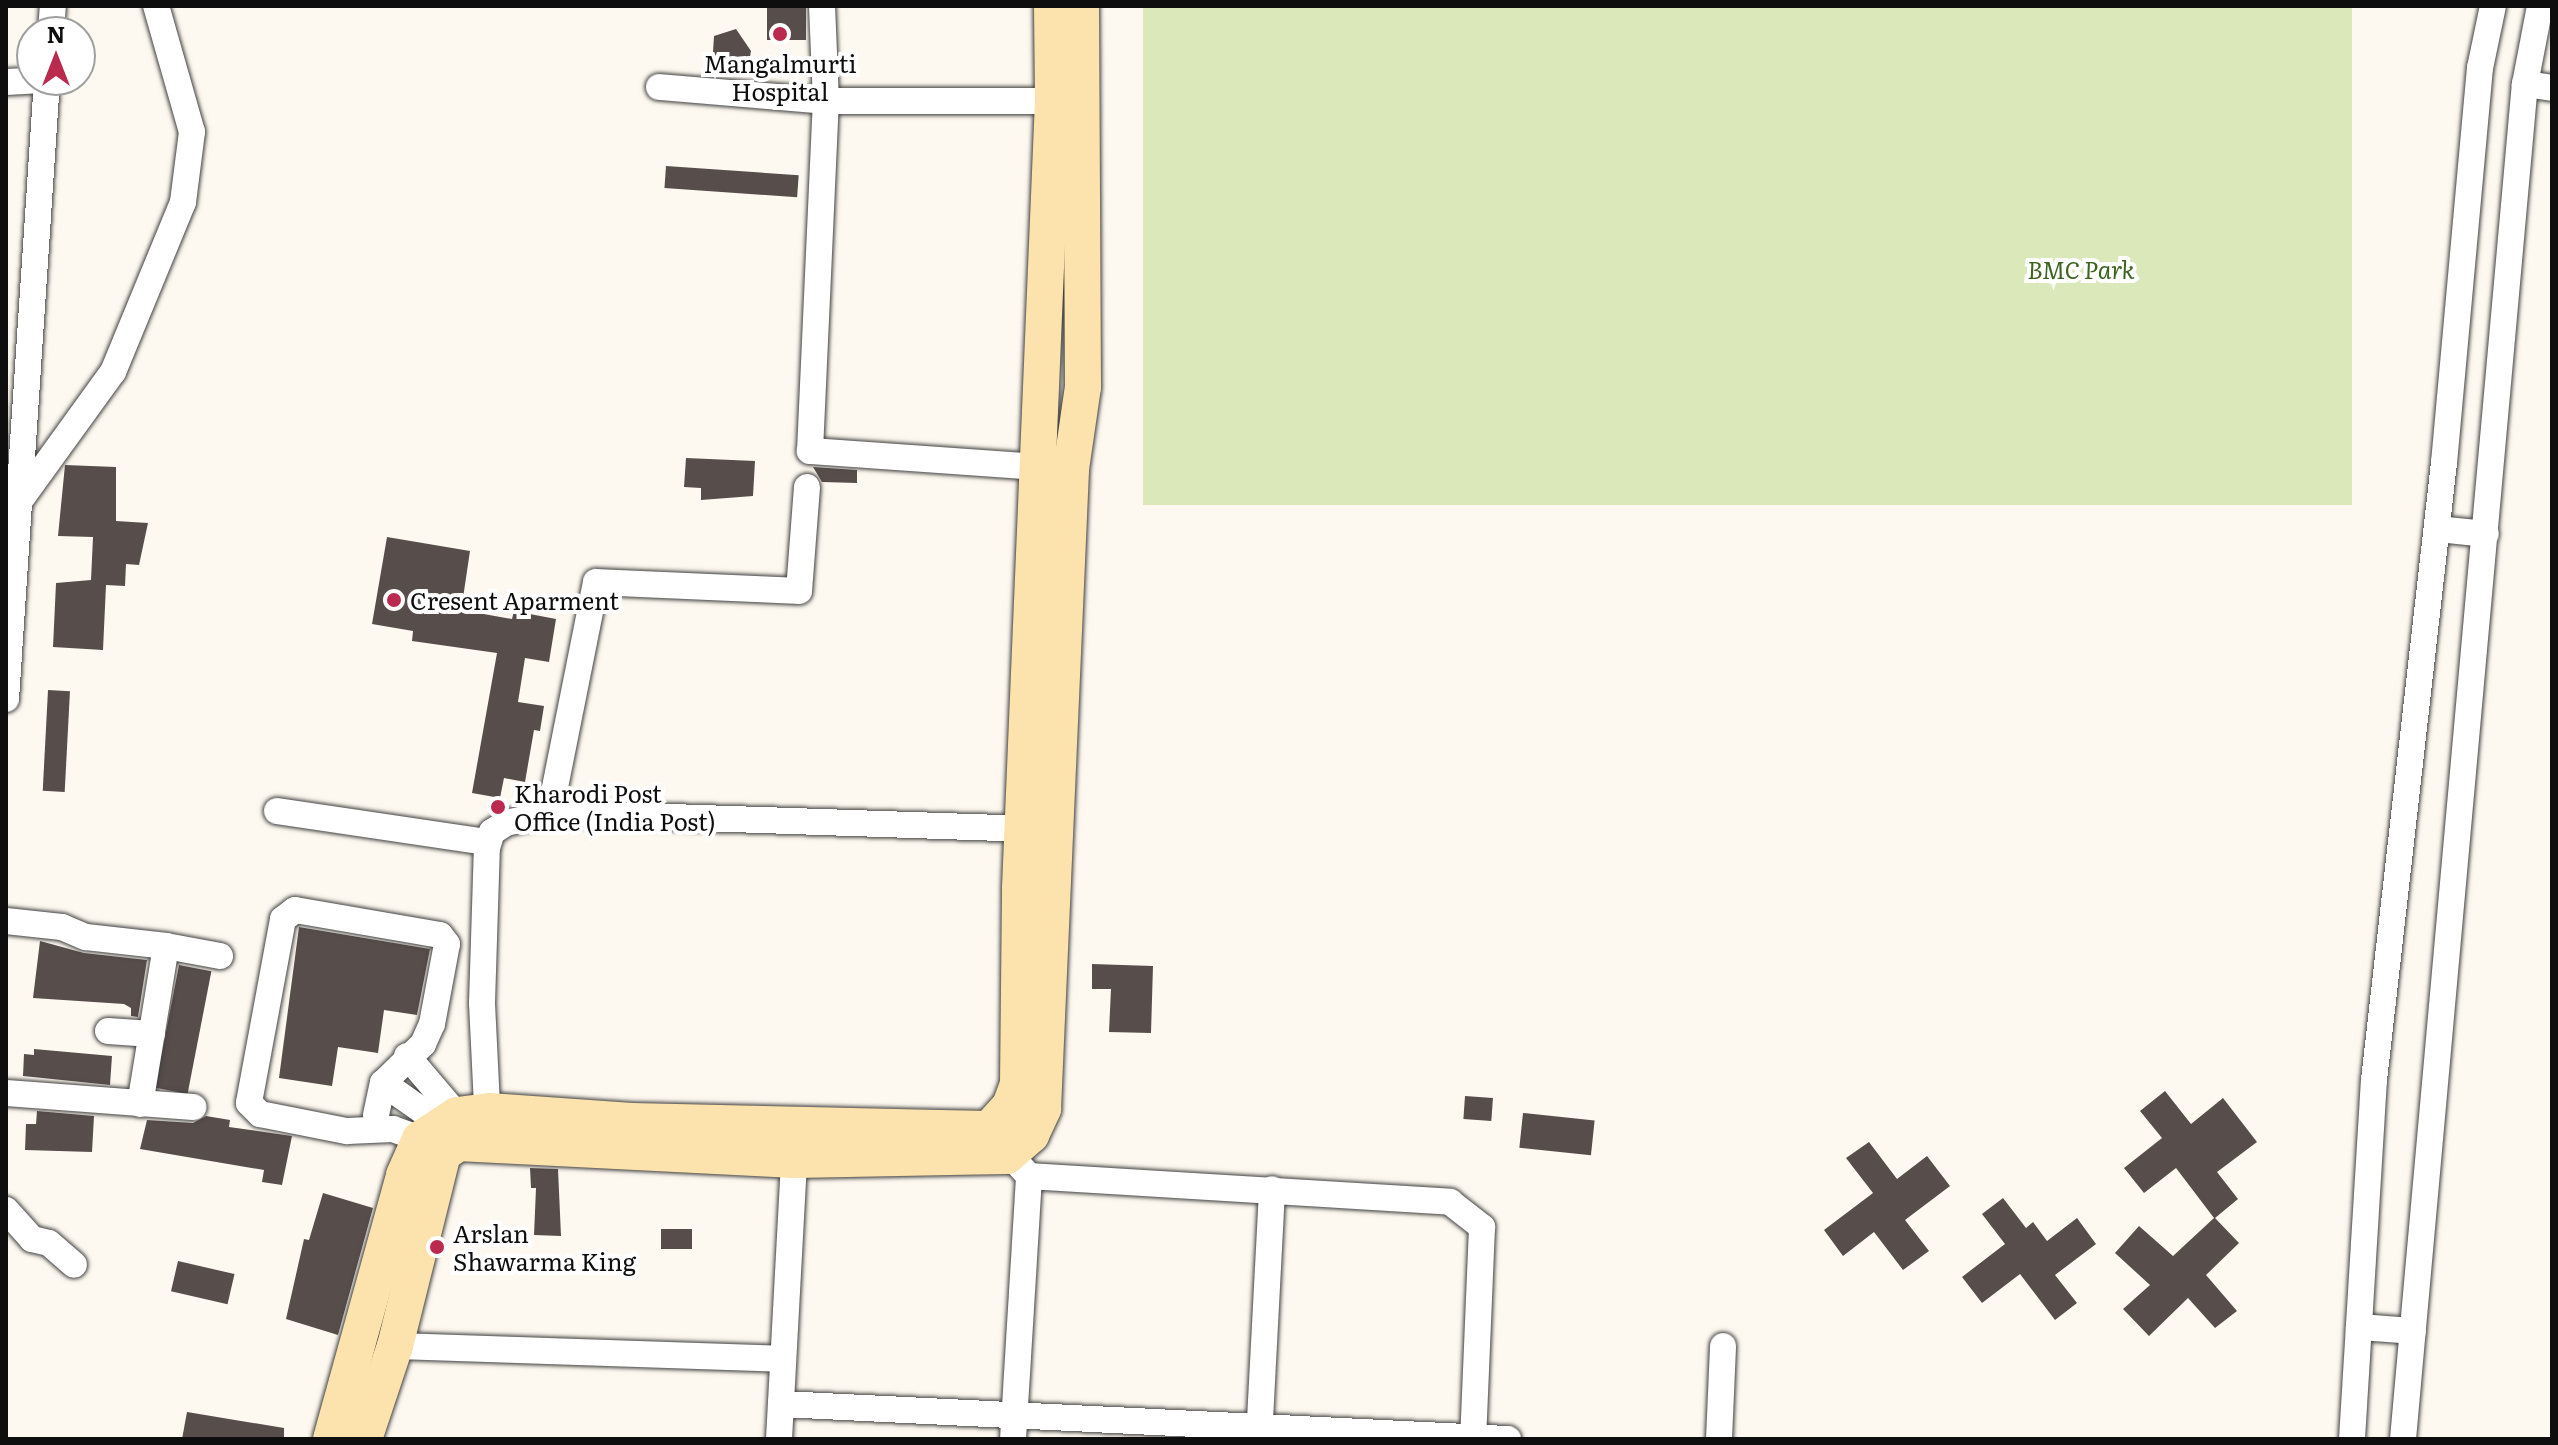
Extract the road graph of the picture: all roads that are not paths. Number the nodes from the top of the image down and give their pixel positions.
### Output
1 (156, 6) edge
2 (822, 6) edge
3 (1052, 6) edge
4 (1081, 6) edge
5 (2493, 6) edge
6 (2540, 6) edge
7 (2525, 84) junction
8 (659, 87) dead end
9 (2552, 88) edge
10 (42, 96) edge
11 (826, 101) junction
12 (1069, 101) junction
13 (12, 411) edge
14 (1055, 468) junction
15 (807, 487) dead end
16 (17, 504) junction
17 (2437, 529) junction
18 (2486, 534) junction
19 (6, 699) edge
20 (277, 811) dead end
21 (550, 813) junction
22 (1041, 830) junction
23 (488, 842) junction
24 (6, 921) edge
25 (166, 946) junction
26 (220, 956) dead end
27 (108, 1031) dead end
28 (152, 1034) junction
29 (407, 1056) junction
30 (383, 1083) junction
31 (6, 1093) edge
32 (140, 1104) junction
33 (193, 1107) dead end
34 (376, 1115) dead end
35 (459, 1126) junction
36 (795, 1143) junction
37 (1008, 1154) junction
38 (1272, 1189) junction
39 (6, 1210) edge
40 (74, 1265) dead end
41 (2359, 1327) junction
42 (2413, 1331) junction
43 (395, 1346) junction
44 (1723, 1346) dead end
45 (783, 1359) junction
46 (781, 1404) junction
47 (1014, 1427) edge
48 (1260, 1433) edge
49 (1474, 1438) edge
50 (331, 1439) edge
51 (364, 1439) edge
52 (779, 1439) edge
53 (1508, 1439) edge
54 (1719, 1439) edge
55 (2352, 1439) edge
56 (2403, 1439) edge

1 - 16 street
2 - 11 street
3 - 12 street
4 - 12 street
5 - 17 street
6 - 7 street
7 - 9 street
7 - 18 street
8 - 11 street
10 - 13 street
11 - 12 street
11 - 14 street
12 - 14 street
13 - 16 street
14 - 22 street
15 - 21 street
16 - 19 street
17 - 18 street
17 - 41 street
18 - 42 street
20 - 23 street
21 - 22 street
21 - 23 street
22 - 37 street
23 - 35 street
24 - 25 street
25 - 26 street
25 - 28 street
27 - 28 street
28 - 32 street
29 - 30 street
29 - 35 street
29 - 35 street
30 - 34 street
30 - 35 street
31 - 32 street
32 - 33 street
35 - 36 street
35 - 43 street
35 - 50 street
36 - 37 street
36 - 45 street
37 - 38 street
37 - 47 street
38 - 48 street
38 - 49 street
39 - 40 street
41 - 42 street
41 - 55 street
42 - 56 street
43 - 45 street
43 - 51 street
44 - 54 street
45 - 46 street
46 - 47 street
46 - 52 street
47 - 48 street
48 - 49 street
49 - 53 street

